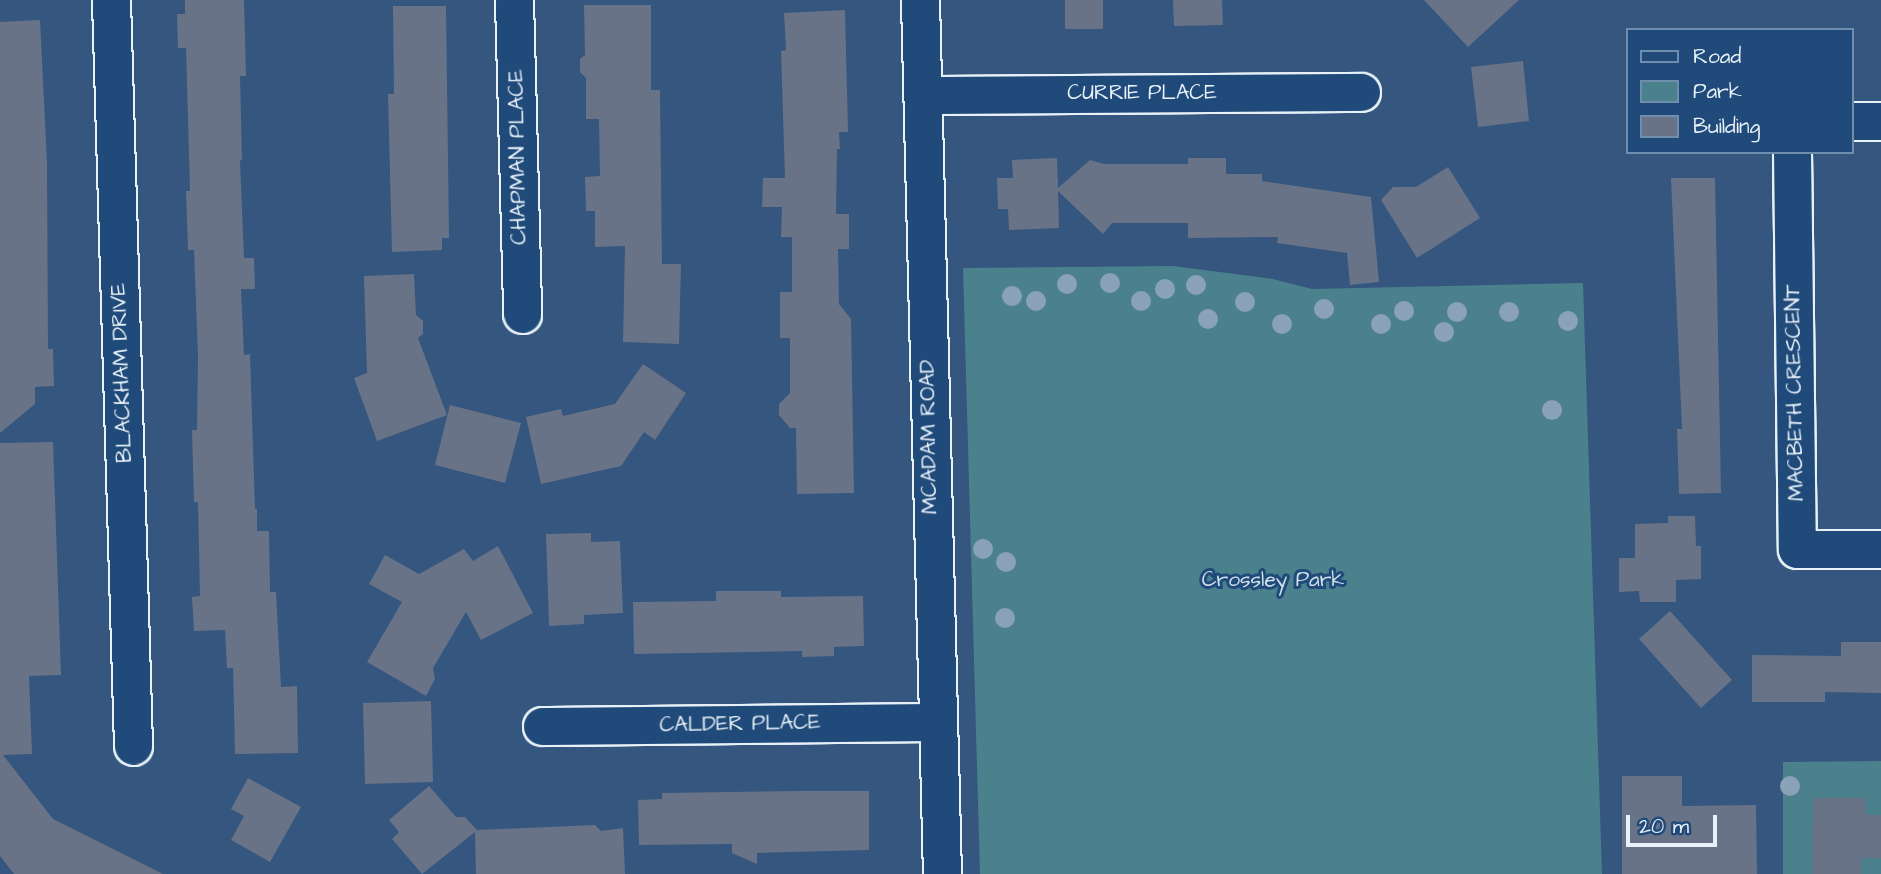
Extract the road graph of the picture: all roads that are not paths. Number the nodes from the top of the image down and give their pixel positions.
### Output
1 (111, 0) edge
2 (514, 0) edge
3 (920, 0) edge
4 (1361, 92) dead end
5 (923, 95) junction
6 (1853, 121) edge
7 (1881, 121) edge
8 (1791, 154) edge
9 (522, 314) dead end
10 (1881, 549) edge
11 (938, 722) junction
12 (542, 726) dead end
13 (133, 746) dead end
14 (942, 874) edge

1 - 13 street, BLACKHAM DRIVE
2 - 9 street, CHAPMAN PLACE
3 - 5 street, MCADAM ROAD
4 - 5 street, CURRIE PLACE
5 - 11 street, MCADAM ROAD
6 - 7 street
8 - 10 street, MACBETH CRESCENT
11 - 12 street, CALDER PLACE
11 - 14 street, MCADAM ROAD

